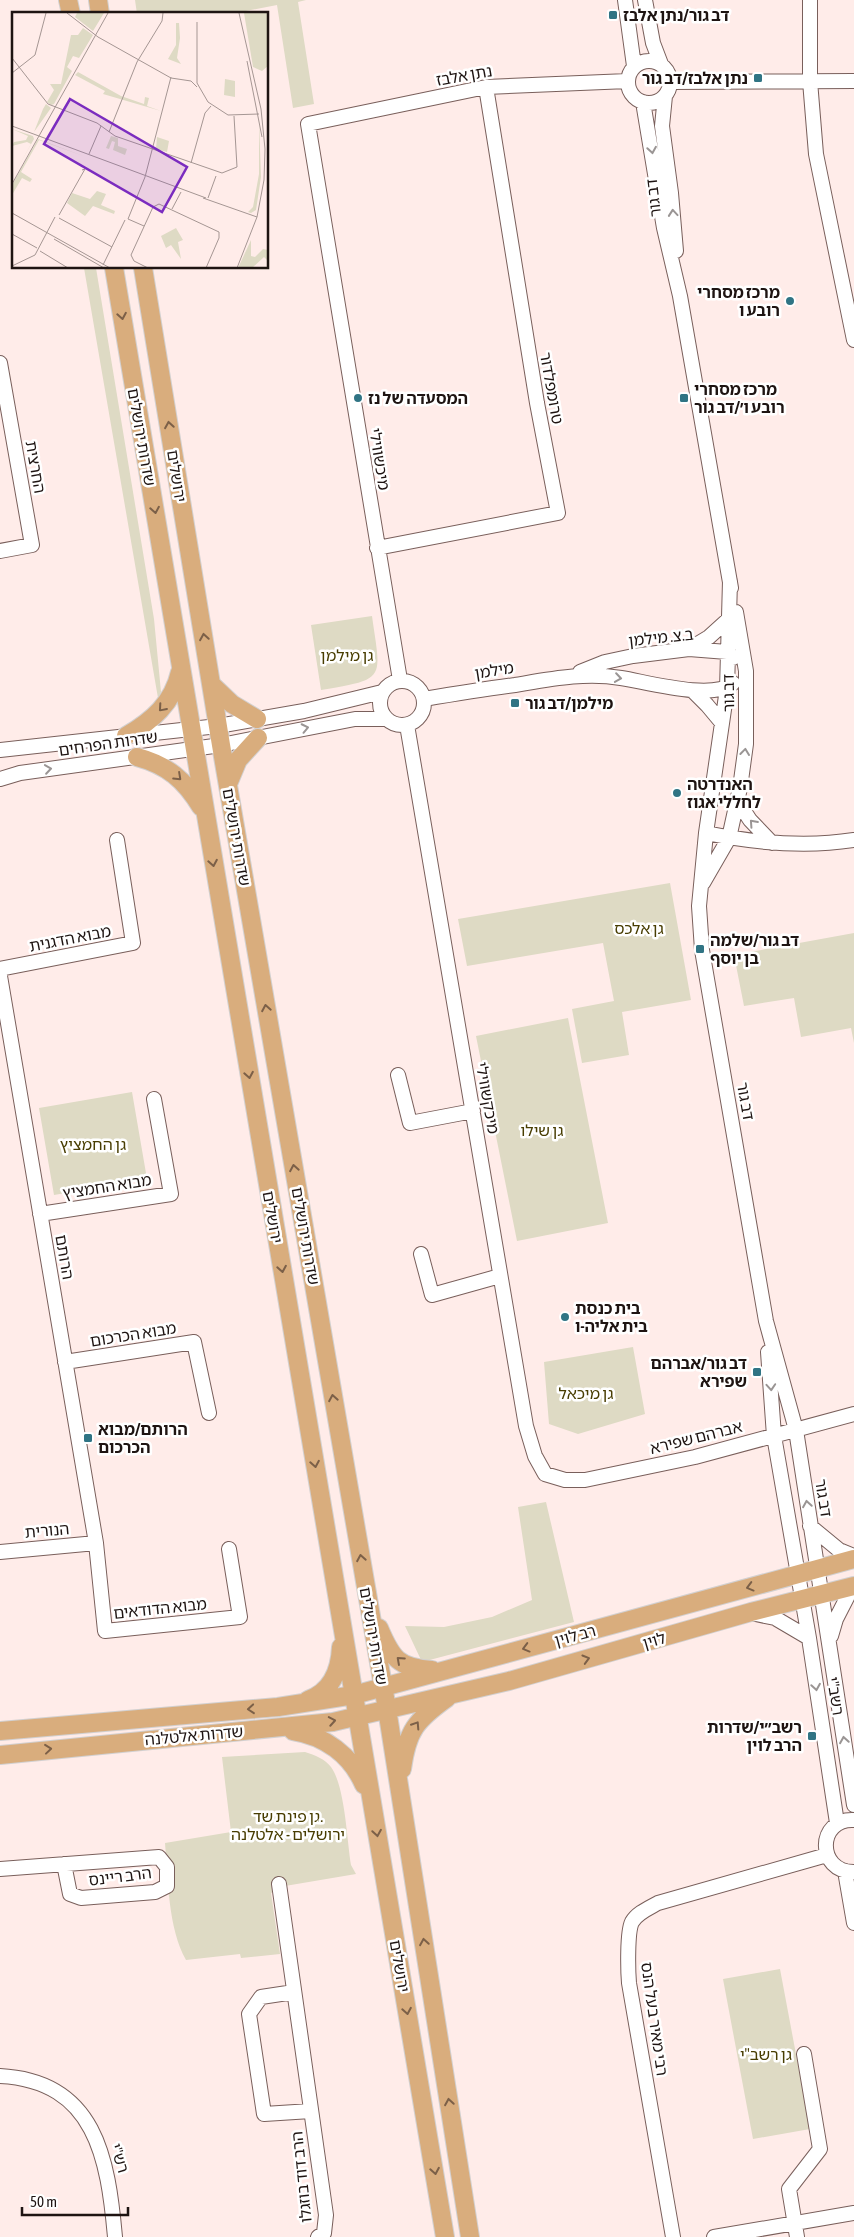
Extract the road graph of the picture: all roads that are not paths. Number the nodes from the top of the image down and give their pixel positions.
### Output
1 (624, 0) edge
2 (645, 0) edge
3 (810, 0) edge
4 (661, 64) junction
5 (634, 66) junction
6 (628, 81) junction
7 (854, 81) edge
8 (670, 82) junction
9 (810, 82) junction
10 (486, 87) junction
11 (665, 96) junction
12 (643, 102) junction
13 (308, 124) joint
14 (114, 269) edge
15 (142, 269) edge
16 (680, 296) junction
17 (854, 340) edge
18 (0, 364) edge
19 (377, 548) junction
20 (0, 551) edge
21 (730, 581) junction
22 (730, 618) junction
23 (689, 650) junction
24 (727, 652) junction
25 (181, 666) junction
26 (746, 670) junction
27 (570, 676) junction
28 (400, 680) junction
29 (212, 685) junction
30 (726, 689) junction
31 (693, 691) junction
32 (382, 692) junction
33 (424, 699) junction
34 (257, 719) junction
35 (386, 720) junction
36 (722, 722) junction
37 (407, 725) junction
38 (218, 726) junction
39 (191, 729) junction
40 (126, 736) junction
41 (258, 738) junction
42 (221, 745) junction
43 (194, 749) junction
44 (0, 750) edge
45 (137, 757) junction
46 (0, 778) edge
47 (228, 784) junction
48 (737, 800) junction
49 (205, 814) junction
50 (706, 833) junction
51 (729, 838) junction
52 (117, 840) dead end
53 (854, 840) edge
54 (772, 843) junction
55 (701, 887) junction
56 (0, 969) edge
57 (0, 976) edge
58 (398, 1075) dead end
59 (154, 1099) dead end
60 (472, 1111) junction
61 (40, 1214) junction
62 (421, 1254) dead end
63 (500, 1276) junction
64 (766, 1321) junction
65 (66, 1362) junction
66 (209, 1413) dead end
67 (854, 1414) edge
68 (796, 1430) junction
69 (774, 1436) junction
70 (545, 1474) joint
71 (810, 1526) junction
72 (96, 1543) junction
73 (229, 1549) dead end
74 (0, 1552) edge
75 (854, 1558) edge
76 (818, 1569) junction
77 (797, 1574) junction
78 (854, 1586) edge
79 (822, 1593) junction
80 (802, 1599) junction
81 (369, 1606) junction
82 (750, 1612) junction
83 (341, 1619) junction
84 (809, 1638) junction
85 (829, 1644) junction
86 (445, 1670) junction
87 (383, 1687) junction
88 (454, 1694) junction
89 (354, 1695) junction
90 (299, 1703) junction
91 (387, 1709) junction
92 (357, 1716) junction
93 (275, 1728) junction
94 (0, 1732) edge
95 (0, 1755) edge
96 (400, 1788) junction
97 (372, 1803) junction
98 (854, 1806) edge
99 (854, 1820) edge
100 (837, 1824) junction
101 (827, 1854) junction
102 (64, 1864) junction
103 (0, 1869) edge
104 (850, 1871) edge
105 (279, 1884) dead end
106 (854, 1923) edge
107 (294, 1992) junction
108 (804, 2054) dead end
109 (0, 2076) edge
110 (311, 2111) junction
111 (854, 2213) edge
112 (796, 2230) edge
113 (115, 2237) edge
114 (318, 2237) edge
115 (445, 2237) edge
116 (470, 2237) edge
117 (673, 2237) edge
118 (714, 2237) edge

1 - 5 street
2 - 4 street
3 - 9 street
4 - 5 street
4 - 8 street
5 - 6 street
6 - 10 street, נתן אלבז
6 - 12 street
7 - 9 street
8 - 9 street
8 - 11 street
9 - 17 street
10 - 13 street, נתן אלבז
10 - 19 street, טרומפלדור
11 - 12 street
16 -> 11 street, דב גור
12 -> 16 street, דב גור
13 - 19 street, מיכשווילי
14 -> 25 main road, שדרות ירושלים
29 -> 15 main road, ירושלים
16 - 21 street, דב גור
18 - 20 street, החרצית
19 - 28 street, מיכשווילי
21 - 22 street, דב גור
21 - 26 street, דב גור
22 - 23 street
22 - 24 street, דב גור
23 - 24 street, ב.צ. מילמן
23 - 27 street, ב.צ. מילמן
24 - 26 street
24 - 30 street, דב גור
25 - 39 main road, שדרות ירושלים
25 -> 40 main road
26 - 30 street
48 -> 26 street, דב גור
27 -> 31 street
27 - 33 street, מילמן
28 - 32 street
28 - 33 street
29 - 34 main road
29 - 38 main road, שדרות ירושלים
30 - 31 street
30 - 36 street, דב גור
31 - 36 street
32 - 34 street
32 - 35 street
33 - 37 street
34 - 38 street
35 - 37 street
41 -> 35 street
36 - 50 street, דב גור
37 - 60 street, מיכקשווילי
38 - 39 street, שדרות הפרחים
38 - 42 main road, שדרות ירושלים
39 - 40 street, שדרות הפרחים
39 - 43 main road, שדרות ירושלים
40 - 44 street, שדרות הפרחים
41 - 42 street
41 - 47 main road
42 - 43 street, שדרות הפרחים
42 - 47 main road, שדרות ירושלים
43 - 45 street, שדרות הפרחים
43 - 49 main road, שדרות ירושלים
46 -> 45 street, שדרות הפרחים
45 -> 49 main road
81 -> 47 main road, שדרות ירושלים
48 - 51 street, דב גור
54 -> 48 street
49 -> 83 main road, ירושלים
50 - 51 street
50 - 55 street, דב גור
51 - 54 street
51 - 55 street, דב גור
52 - 56 street, מבוא הדגנית
53 - 54 street
55 - 64 street, דב גור
57 - 61 street, הרותם
58 - 60 street
59 - 61 street, מבוא החמציץ
60 - 63 street, מיכקשווילי
61 - 65 street, הרותם
62 - 63 street
63 - 70 street, מיכקשווילי
64 - 68 street, דב גור
64 -> 69 street, דב גור
65 - 66 street, מבוא הכרכום
65 - 72 street, הרותם
67 - 68 street, אברהם שפירא
68 - 69 street, אברהם שפירא
71 -> 68 street, דב גור
69 - 70 street, אברהם שפירא
69 - 77 street, דב גור
71 - 75 street
71 - 76 street, דב גור
72 - 73 street, מבוא הדודאים
72 - 74 street, הנורית
75 - 76 main road, רב לוין
76 - 77 main road, רב לוין
76 - 79 street, דב גור
77 - 80 street, רשב"י
77 -> 86 main road, רב לוין
78 - 79 main road, לוין
78 - 85 street
79 - 80 main road, לוין
79 - 85 street, דב גור
80 - 82 main road, לוין
80 - 84 street, רשב"י
86 -> 81 main road
81 - 87 main road, שדרות ירושלים
82 - 84 street
88 -> 82 main road, לוין
83 - 89 main road, שדרות ירושלים
83 - 90 main road
84 -> 100 street, רשב"י
98 -> 85 street, דב גור
86 - 87 main road, רב לוין
87 - 89 main road, רב לוין
87 - 91 main road, שדרות ירושלים
88 - 91 main road, לוין
96 -> 88 main road
89 - 90 main road, שדרות אלטלנה
89 - 92 main road, ירושלים
90 -> 94 main road, שדרות אלטלנה
91 - 92 main road, שדרות אלטלנה
91 - 96 main road, שדרות ירושלים
93 -> 92 main road, שדרות אלטלנה
92 - 97 main road, ירושלים
95 -> 93 main road, שדרות אלטלנה
93 - 97 main road
116 -> 96 main road, ירושלים
97 -> 115 main road, ירושלים
99 - 100 street
100 - 101 street
101 - 104 street
101 - 117 street, רבי מאיר בעל הנס
102 - 102 street, הרב ריינס
102 - 103 street, הרב ריינס
104 - 106 street
105 - 107 street, הרב דוד בוזגלו
107 - 110 street, הרב דוד בוזגלו
107 - 110 street, הרב דוד בוזגלו
108 - 112 street
109 - 113 street, רש"י
110 - 114 street, הרב דוד בוזגלו
111 - 112 street
112 - 118 street

